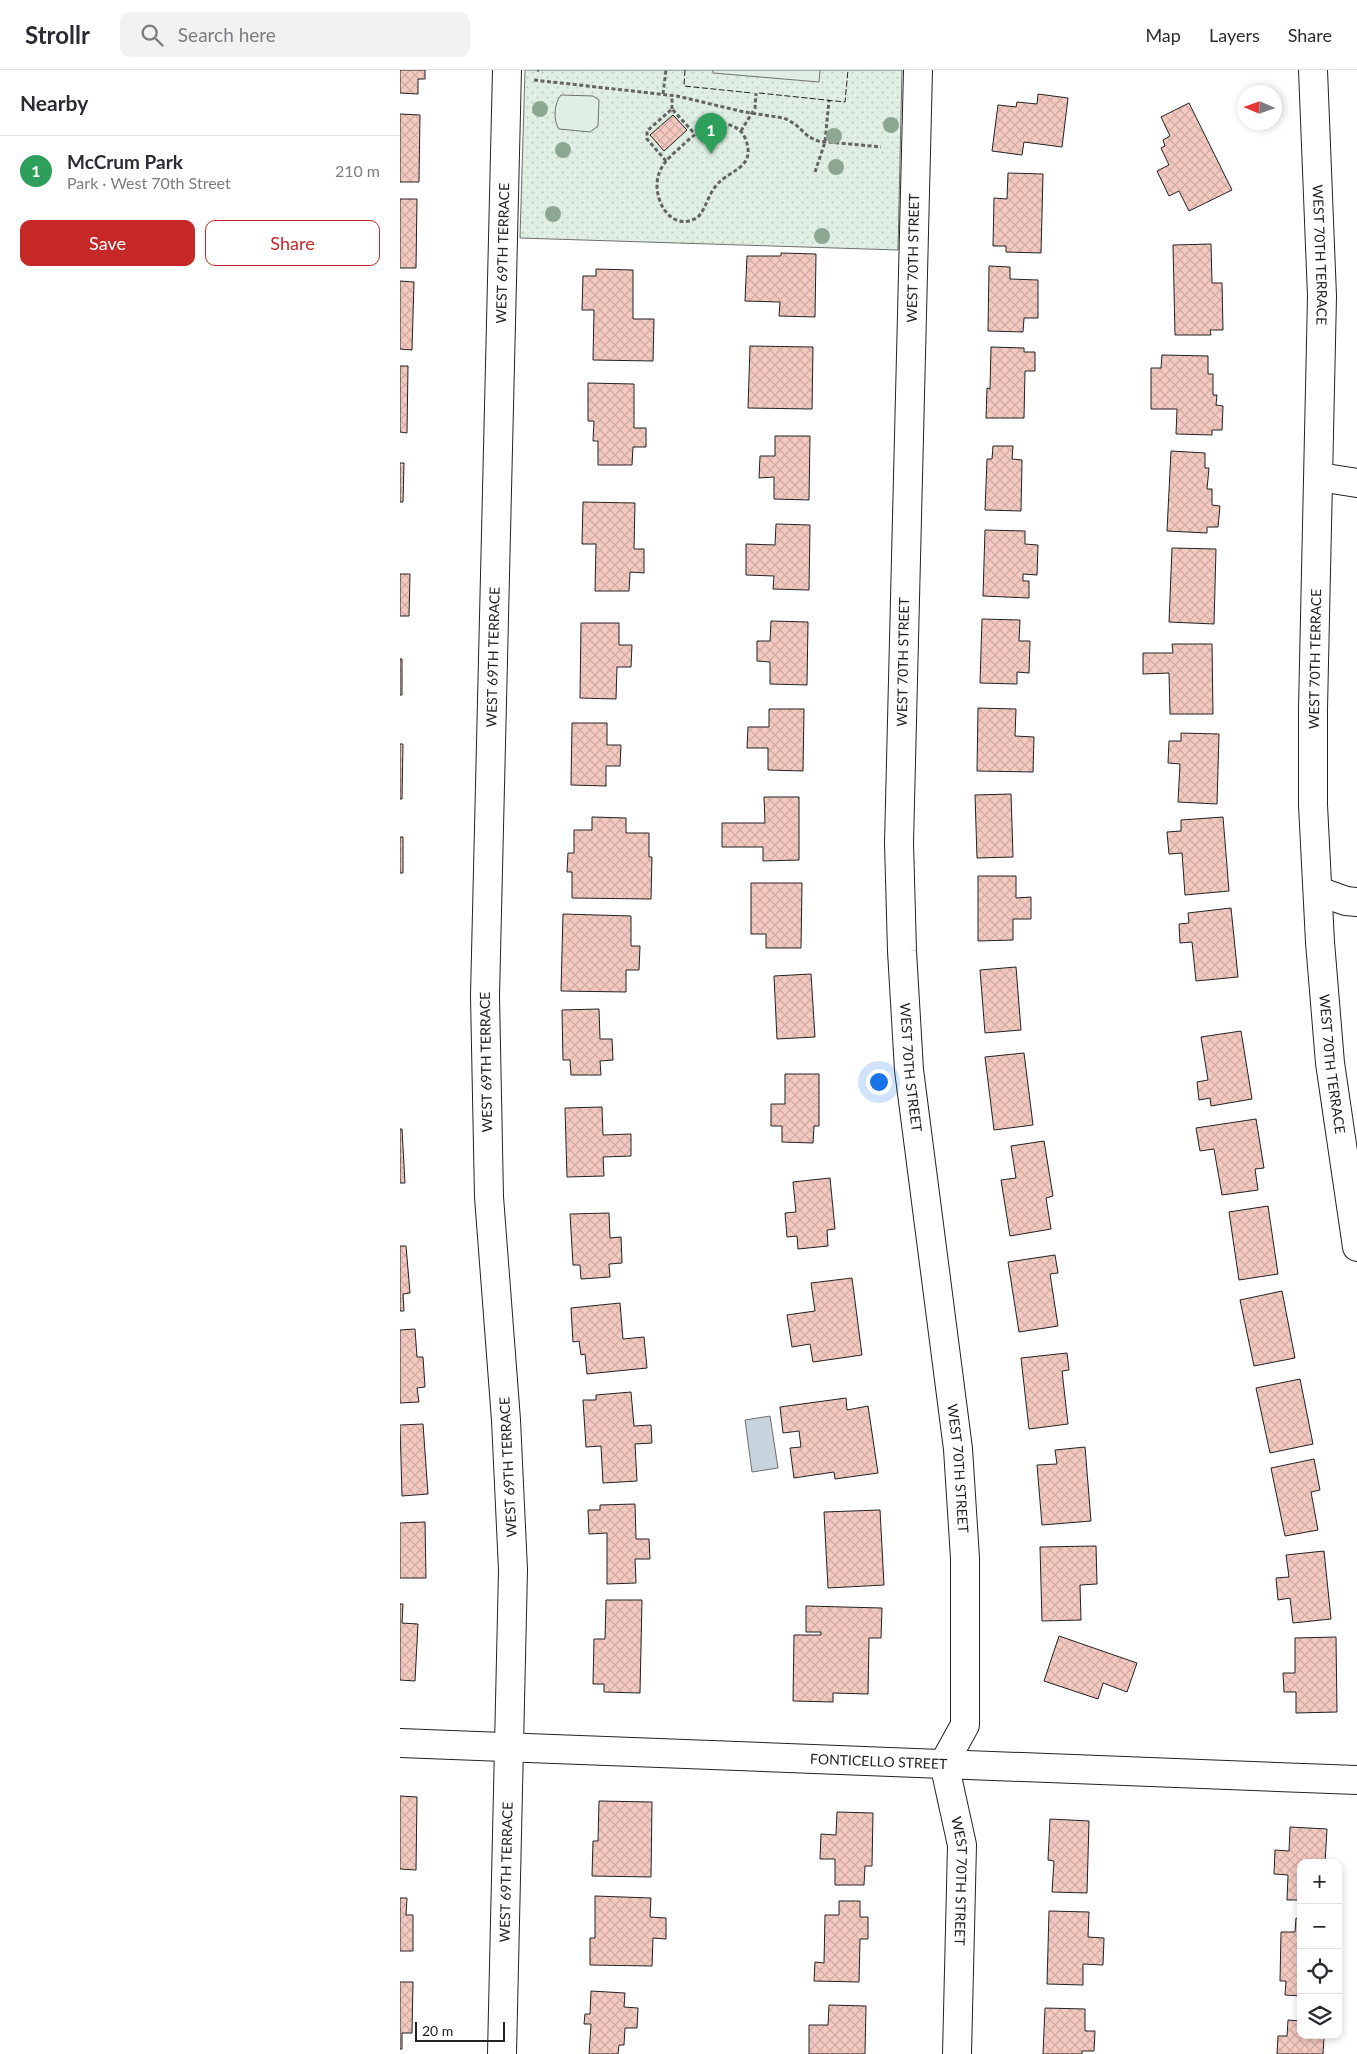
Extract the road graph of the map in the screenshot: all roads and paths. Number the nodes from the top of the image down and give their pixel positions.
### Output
1 (507, 70) edge
2 (666, 70) edge
3 (918, 70) edge
4 (1313, 70) edge
5 (534, 75) dead end
6 (756, 93) dead end
7 (663, 94) junction
8 (672, 95) junction
9 (829, 100) dead end
10 (672, 109) junction
11 (752, 113) junction
12 (741, 131) junction
13 (695, 134) junction
14 (825, 142) junction
15 (881, 147) dead end
16 (666, 161) junction
17 (815, 172) dead end
18 (1319, 477) junction
19 (1357, 483) edge
20 (1318, 891) junction
21 (1357, 902) edge
22 (1357, 1247) edge
23 (400, 1743) edge
24 (510, 1746) junction
25 (944, 1763) junction
26 (1357, 1780) edge
27 (502, 2054) edge
28 (957, 2054) edge

1 - 24 street, WEST 69TH TERRACE
2 - 7 path
3 - 25 street, WEST 70TH STREET
4 - 18 street, WEST 70TH TERRACE
5 - 7 path
6 - 11 path
7 - 8 path
8 - 10 path
8 - 11 path
9 - 14 path
10 - 13 path
10 - 16 path
11 - 12 path
11 - 14 path
12 - 13 path
12 - 16 path
13 - 16 path
14 - 15 path
14 - 17 path
18 - 19 street
18 - 20 street, WEST 70TH TERRACE
20 - 21 street
20 - 22 street, WEST 70TH TERRACE
23 - 24 street, FONTICELLO STREET
24 - 25 street, FONTICELLO STREET
24 - 27 street, WEST 69TH TERRACE
25 - 26 street, FONTICELLO STREET
25 - 28 street, WEST 70TH STREET

